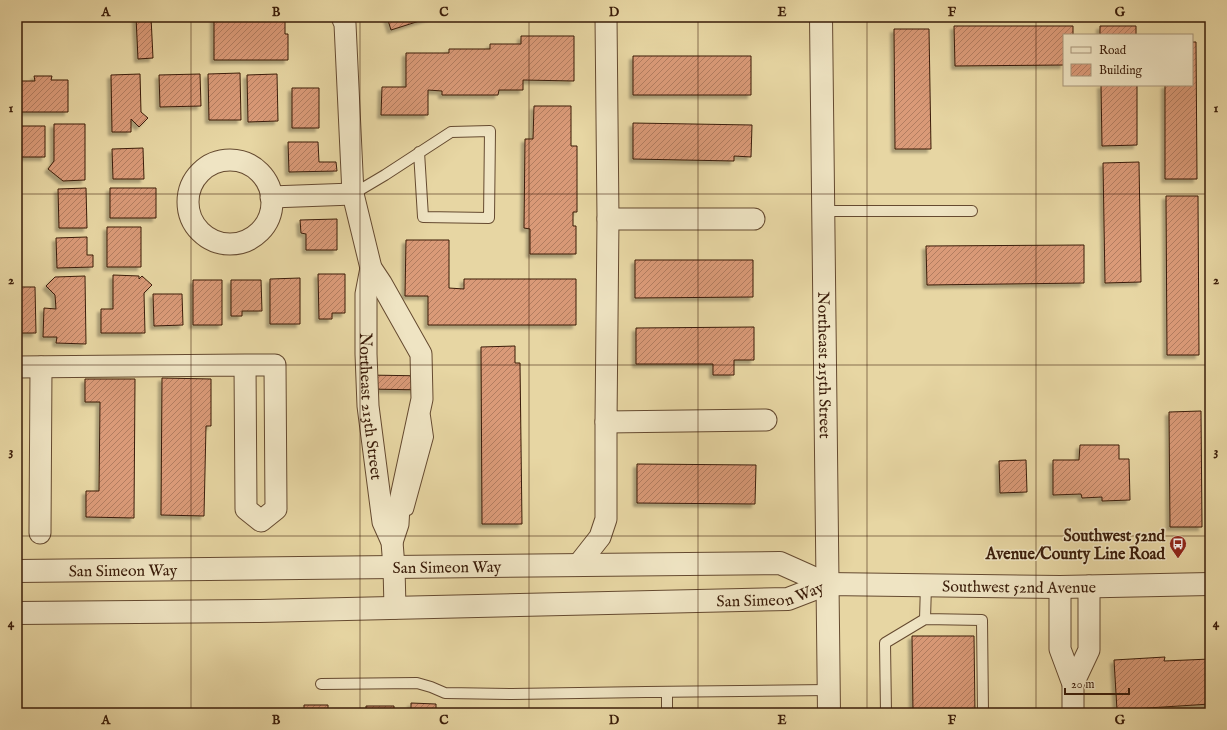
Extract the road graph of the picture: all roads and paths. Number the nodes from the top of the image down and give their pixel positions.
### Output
1 (342, 17) edge
2 (606, 17) edge
3 (820, 17) edge
4 (419, 152) junction
5 (353, 194) junction
6 (271, 197) dead end
7 (823, 211) junction
8 (972, 211) dead end
9 (608, 219) junction
10 (754, 219) dead end
11 (371, 268) junction
12 (245, 366) junction
13 (17, 367) edge
14 (41, 367) junction
15 (766, 420) dead end
16 (606, 422) junction
17 (40, 533) dead end
18 (395, 533) junction
19 (578, 566) junction
20 (394, 567) junction
21 (17, 571) edge
22 (827, 584) junction
23 (1210, 584) edge
24 (926, 585) junction
25 (1089, 586) junction
26 (1060, 587) junction
27 (395, 608) junction
28 (17, 613) edge
29 (925, 619) junction
30 (321, 684) dead end
31 (1073, 684) junction
32 (828, 690) junction
33 (667, 692) junction
34 (666, 713) edge
35 (829, 713) edge
36 (886, 713) edge
37 (983, 713) edge
38 (1073, 713) edge

1 - 5 street, Northeast 213th Street
2 - 9 street
3 - 7 street, Northeast 215th Street
4 - 4 lane
4 - 5 lane
5 - 6 street
5 - 11 street, Northeast 213th Street
7 - 8 lane
7 - 22 street, Northeast 215th Street
9 - 10 street
9 - 16 street
11 - 18 street, Northeast 213th Street
11 - 18 street, Northeast 213th Street
12 - 12 street
12 - 14 street
13 - 14 street
14 - 17 street
15 - 16 street
16 - 19 street
18 - 20 street, Northeast 213th Street
19 - 20 street, San Simeon Way
19 - 22 street, San Simeon Way
20 - 21 street, San Simeon Way
20 - 27 street, Northeast 213th Street
22 - 24 street, Southwest 52nd Avenue
22 - 27 street, San Simeon Way
22 - 32 street, Northeast 215th Street
23 - 25 street, Southwest 52nd Avenue
24 - 26 street, Southwest 52nd Avenue
24 - 29 lane
25 - 26 street, Southwest 52nd Avenue
25 - 31 street
26 - 31 street
27 - 28 street, San Simeon Way
29 - 36 lane
29 - 37 lane
30 - 33 lane
31 - 38 street
32 - 33 lane
32 - 35 street, Northeast 215th Street
33 - 34 lane

